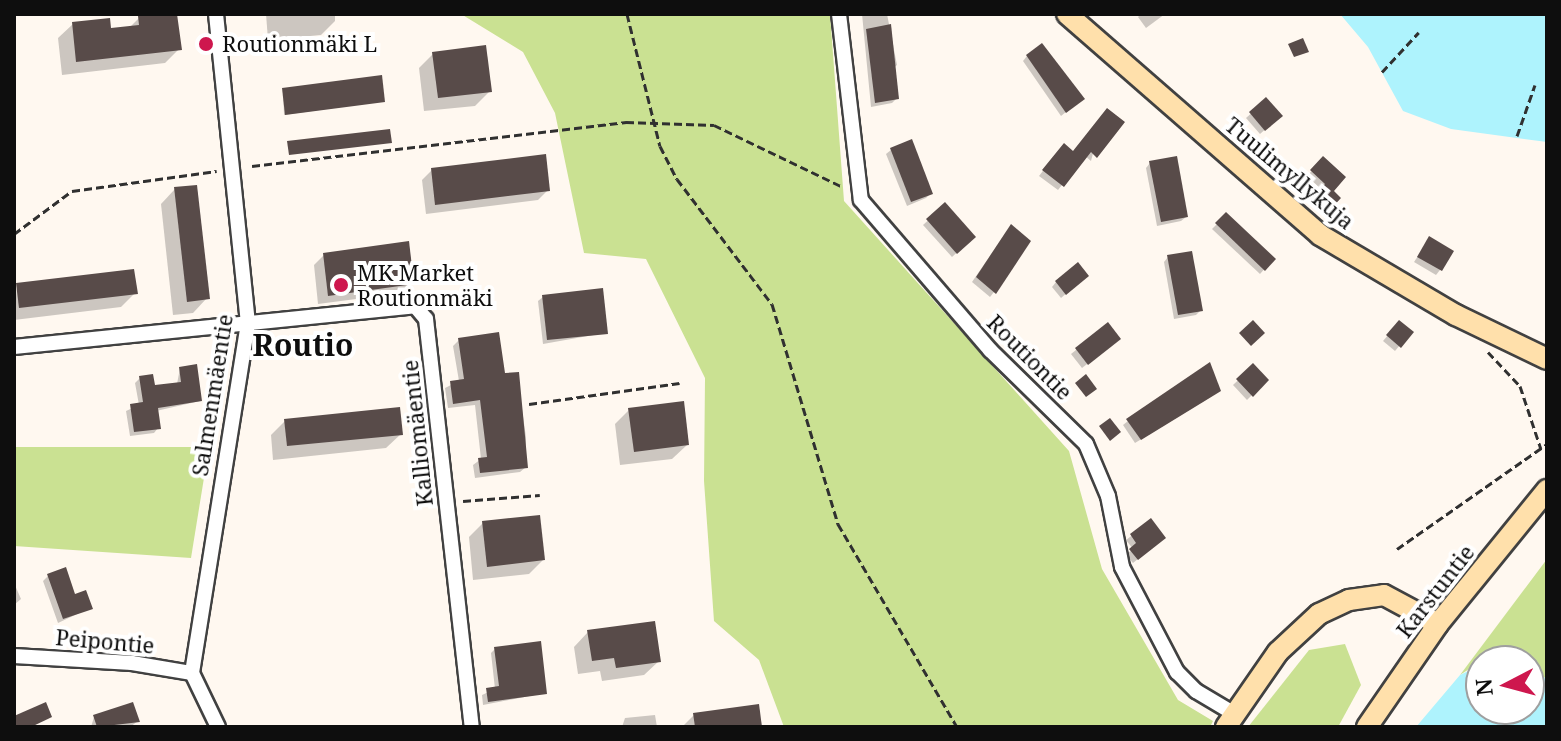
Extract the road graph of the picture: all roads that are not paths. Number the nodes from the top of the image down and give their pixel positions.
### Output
1 (216, 14) edge
2 (839, 14) edge
3 (1067, 14) edge
4 (248, 323) junction
5 (14, 347) edge
6 (1547, 359) edge
7 (1547, 490) edge
8 (1438, 624) junction
9 (14, 656) edge
10 (192, 673) junction
11 (1230, 720) edge
12 (218, 727) edge
13 (472, 727) edge
14 (1367, 727) edge

1 - 4 street, Salmenmäentie
2 - 11 street, Routiontie
3 - 6 street, Tuulimyllykuja
4 - 5 street
4 - 10 street, Salmenmäentie
4 - 13 street, Kalliomäentie
7 - 8 street, Karstuntie
8 - 11 street
8 - 14 street, Karstuntie
9 - 10 street, Peipontie
10 - 12 street

